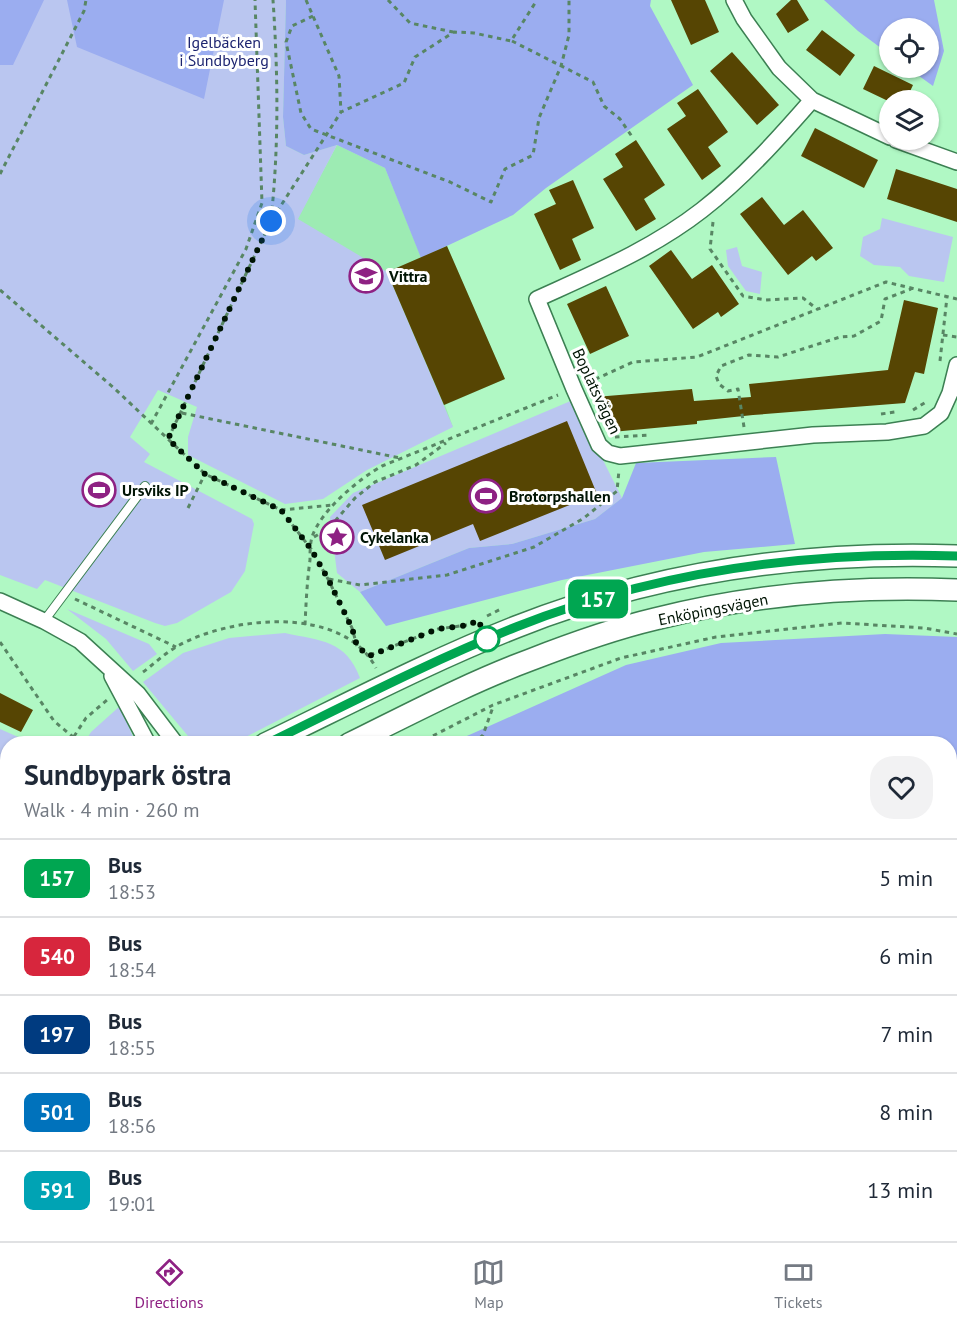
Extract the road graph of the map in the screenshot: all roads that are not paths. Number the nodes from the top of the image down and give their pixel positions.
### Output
1 (734, 0) edge
2 (812, 100) junction
3 (879, 131) edge
4 (924, 150) edge
5 (957, 162) edge
6 (957, 365) edge
7 (145, 486) dead end
8 (957, 556) edge
9 (957, 590) edge
10 (0, 601) edge
11 (44, 621) junction
12 (107, 665) junction
13 (144, 736) edge
14 (170, 736) edge
15 (282, 736) edge
16 (366, 736) edge

1 - 2 street
2 - 3 street
2 - 6 street, Boplatsvägen
4 - 5 street
7 - 11 lane
8 - 15 main road
9 - 16 main road, Enköpingsvägen
10 - 11 street
11 - 12 street
12 - 13 street
12 - 14 street

